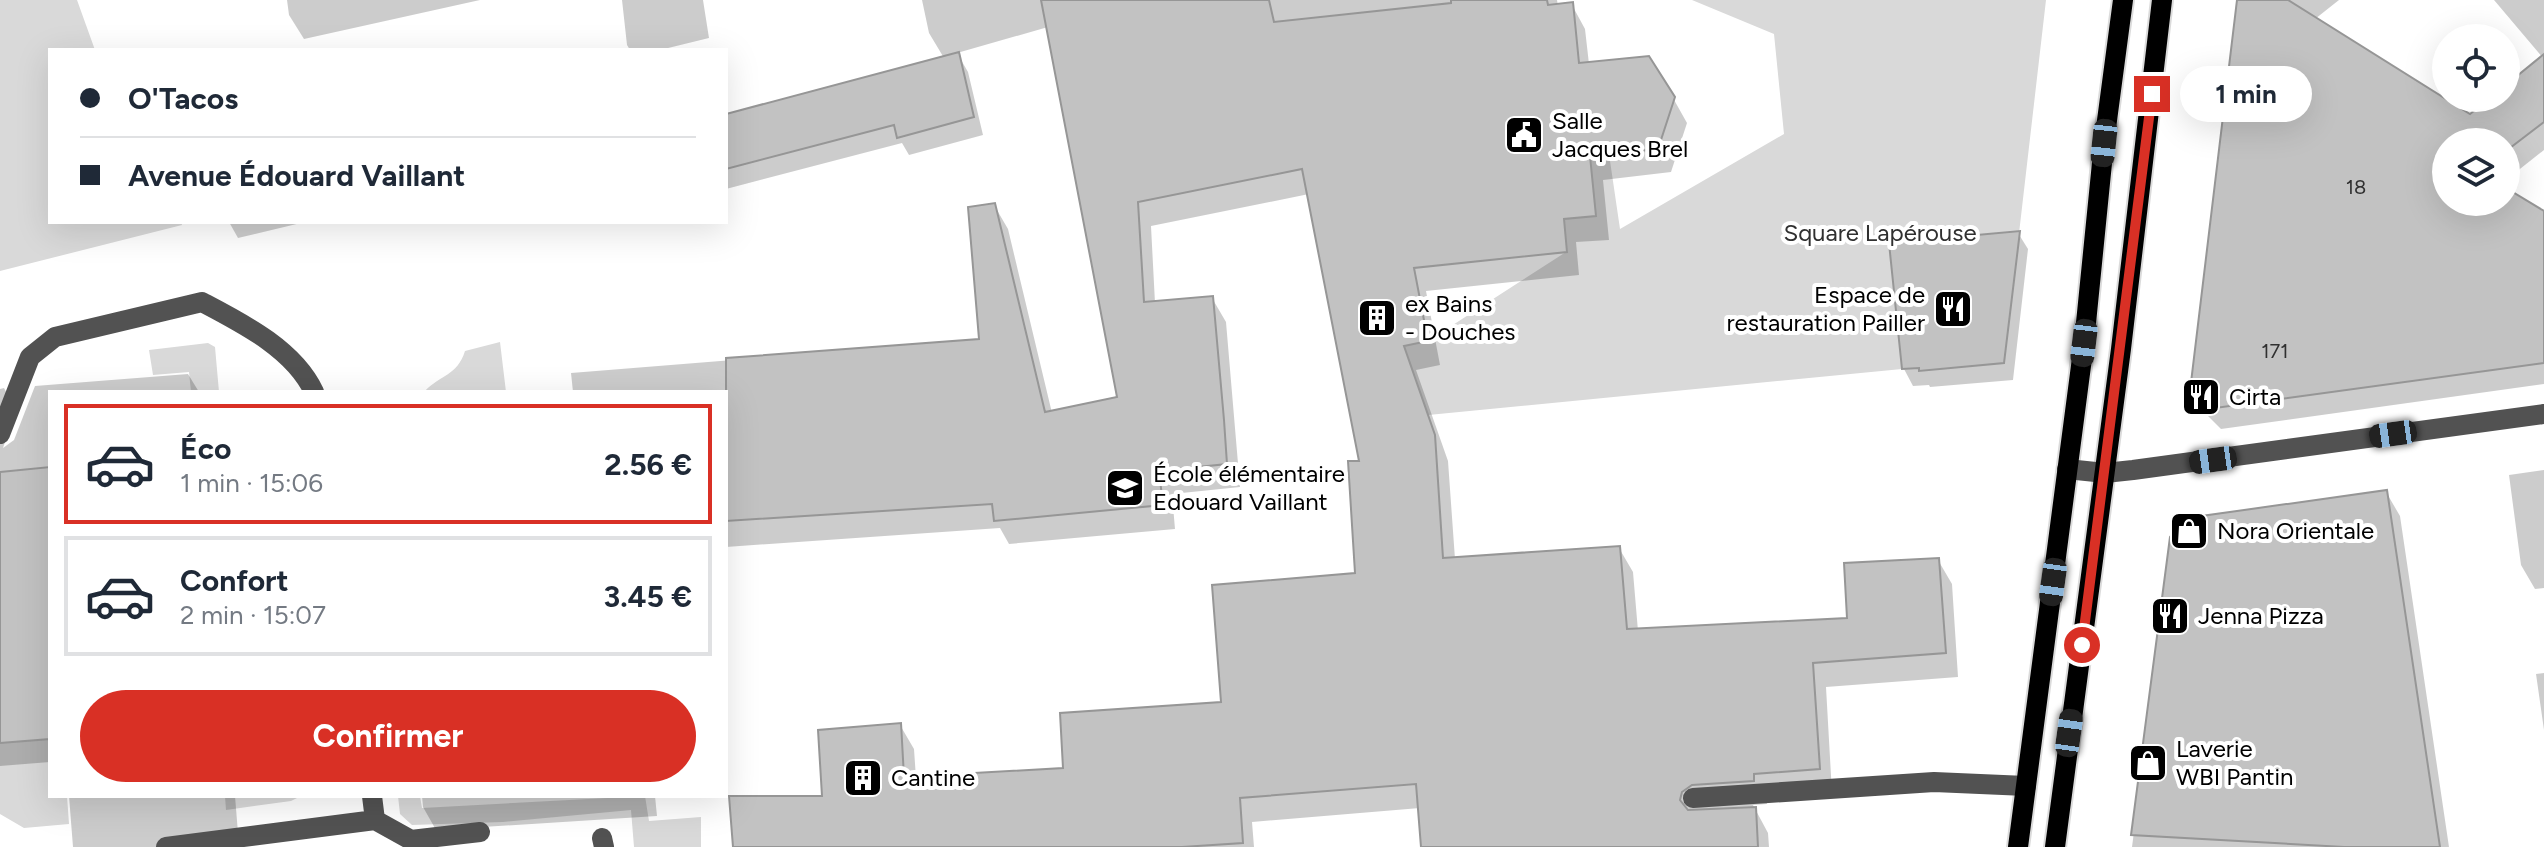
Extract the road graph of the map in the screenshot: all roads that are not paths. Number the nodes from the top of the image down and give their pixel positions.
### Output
1 (2123, 0) edge
2 (2162, 0) edge
3 (313, 390) edge
4 (2544, 414) edge
5 (0, 434) edge
6 (2067, 469) junction
7 (2105, 473) junction
8 (2026, 786) junction
9 (372, 798) edge
10 (1693, 798) dead end
11 (375, 820) junction
12 (480, 832) dead end
13 (303, 839) edge
14 (166, 847) edge
15 (2018, 847) edge
16 (2055, 847) edge

1 - 6 main road
2 - 7 main road
3 - 5 street
4 - 7 street
6 - 7 street
6 - 8 main road
7 - 16 main road
8 - 10 street
8 - 15 main road
9 - 11 street
11 - 12 street
11 - 13 street
13 - 14 street

